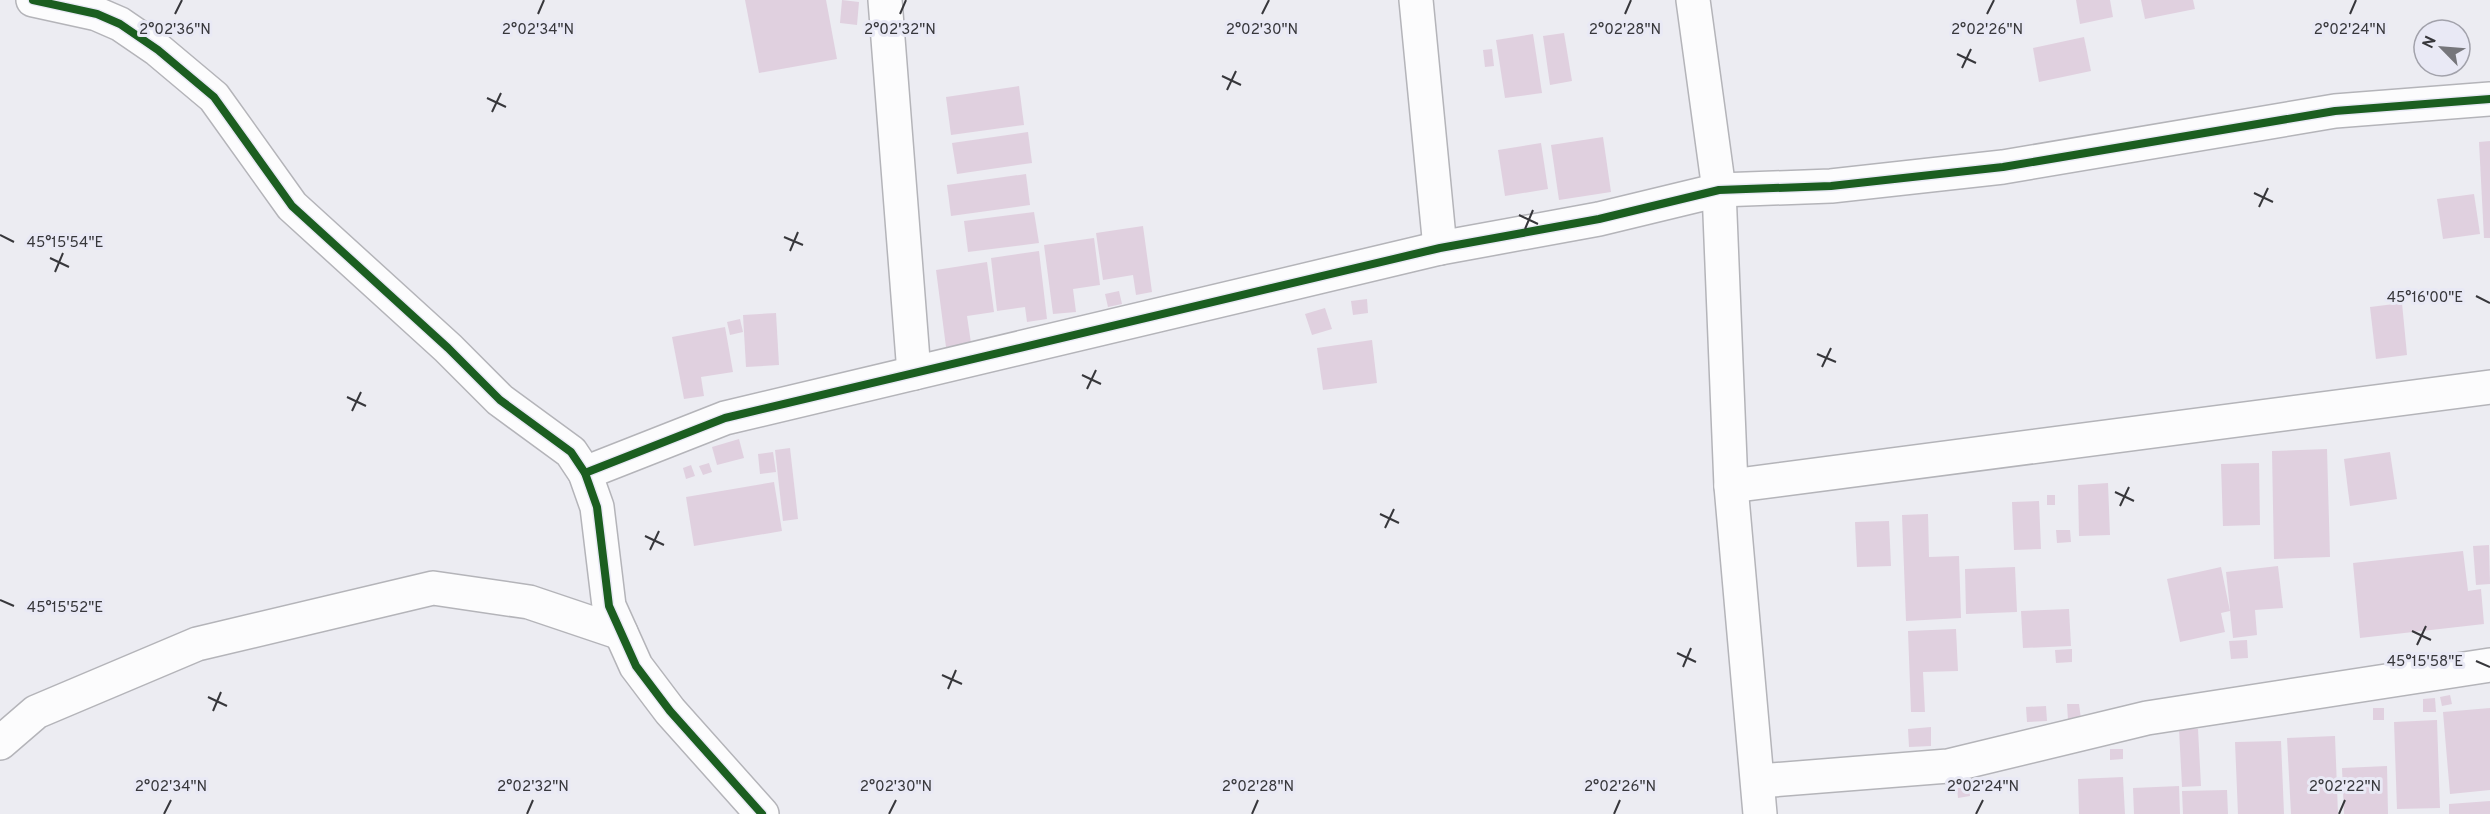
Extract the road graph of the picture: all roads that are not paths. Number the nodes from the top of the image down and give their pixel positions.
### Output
1 (33, 0) edge
2 (885, 0) edge
3 (1416, 0) edge
4 (1693, 0) edge
5 (2490, 99) edge
6 (1719, 190) junction
7 (1440, 249) junction
8 (914, 373) junction
9 (2490, 387) edge
10 (585, 473) junction
11 (1731, 486) junction
12 (621, 633) junction
13 (2490, 664) edge
14 (0, 743) edge
15 (1759, 781) junction
16 (762, 814) edge
17 (1760, 814) edge

1 - 10 street
2 - 8 street
3 - 7 street
4 - 6 street
5 - 6 street
6 - 7 street
6 - 11 street
7 - 8 street
8 - 10 street
9 - 11 street
10 - 12 street
11 - 15 street
12 - 14 street
12 - 16 street
13 - 15 street
15 - 17 street

